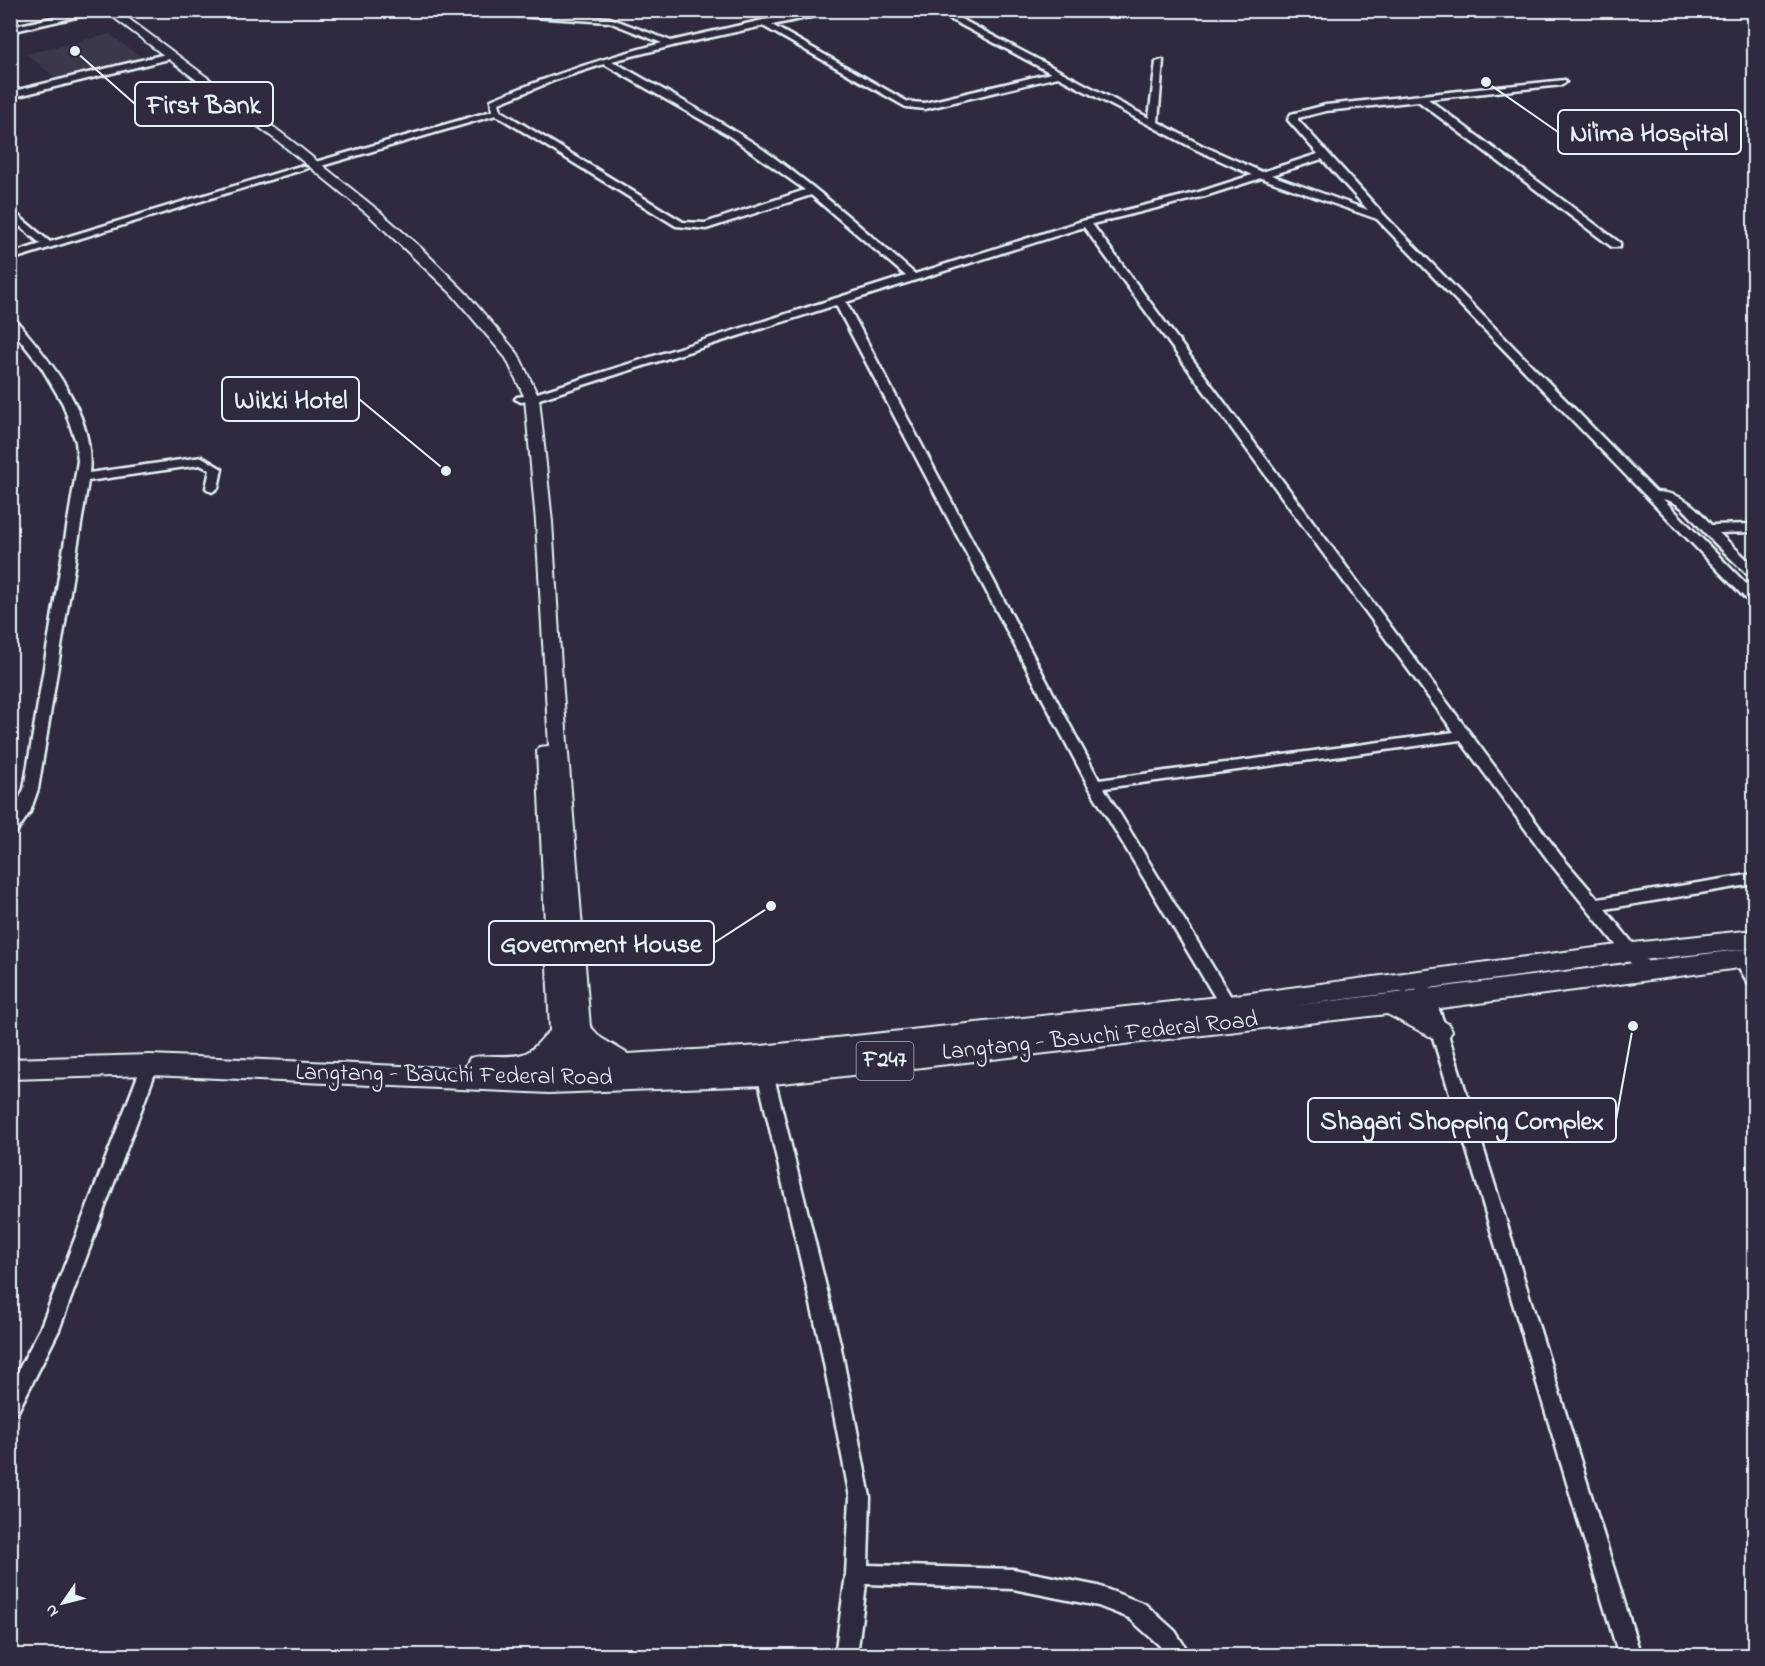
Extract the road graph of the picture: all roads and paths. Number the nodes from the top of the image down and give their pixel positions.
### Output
1 (77, 10) edge
2 (425, 10) edge
3 (841, 10) edge
4 (937, 10) edge
5 (100, 11) edge
6 (763, 23) junction
7 (10, 25) edge
8 (10, 30) edge
9 (672, 44) junction
10 (164, 58) junction
11 (605, 61) junction
12 (1160, 62) dead end
13 (1058, 74) junction
14 (1562, 82) dead end
15 (10, 95) edge
16 (1420, 98) junction
17 (497, 112) junction
18 (1153, 123) junction
19 (1324, 155) junction
20 (309, 167) junction
21 (1261, 175) junction
22 (813, 191) junction
23 (10, 212) edge
24 (1382, 218) junction
25 (1086, 223) junction
26 (1616, 245) dead end
27 (49, 246) junction
28 (10, 257) edge
29 (913, 277) junction
30 (839, 300) junction
31 (10, 320) edge
32 (527, 398) junction
33 (83, 477) junction
34 (212, 488) dead end
35 (1652, 495) junction
36 (1755, 528) edge
37 (1708, 529) junction
38 (1755, 573) edge
39 (1755, 599) edge
40 (1465, 735) junction
41 (1095, 784) junction
42 (10, 831) edge
43 (1755, 879) edge
44 (1594, 905) junction
45 (1751, 958) edge
46 (1640, 962) junction
47 (1424, 991) junction
48 (1389, 1004) junction
49 (1228, 1005) junction
50 (1439, 1031) junction
51 (570, 1034) junction
52 (10, 1063) edge
53 (624, 1064) junction
54 (150, 1065) junction
55 (570, 1065) junction
56 (763, 1066) junction
57 (10, 1069) edge
58 (534, 1074) junction
59 (596, 1082) junction
60 (10, 1407) edge
61 (857, 1574) junction
62 (846, 1656) edge
63 (1180, 1656) edge
64 (1630, 1656) edge

1 - 7 street
2 - 9 street
3 - 6 street
4 - 13 street
5 - 8 street
5 - 10 street
6 - 9 street
6 - 13 street
9 - 11 street
10 - 15 street
10 - 20 street
11 - 17 street
11 - 22 street
12 - 18 street
13 - 18 street
14 - 16 street
16 - 19 street
16 - 26 street
17 - 20 street
17 - 22 street
18 - 21 street
19 - 21 street
19 - 24 street
20 - 27 street
20 - 32 street
21 - 24 street
21 - 25 street
22 - 29 street
23 - 27 street
24 - 35 street
25 - 29 street
25 - 40 street
27 - 28 street
29 - 30 street
30 - 32 street
30 - 41 street
31 - 33 street
32 - 51 street
33 - 34 street
33 - 42 street
35 - 37 street
35 - 39 street
36 - 37 street
37 - 38 street
40 - 41 street
40 - 44 street
41 - 49 street
43 - 44 street
44 - 46 street
45 - 46 main road, Langtang - Bauchi Federal Road / F247
46 - 47 main road, Langtang - Bauchi Federal Road / F247
47 - 48 main road, Langtang - Bauchi Federal Road / F247
47 - 49 main road, Langtang - Bauchi Federal Road / F247
47 - 50 street
48 - 50 main road
48 - 56 main road, Langtang - Bauchi Federal Road / F247
49 - 56 main road, Langtang - Bauchi Federal Road / F247
50 - 64 street
51 - 53 main road
51 - 55 street
51 - 58 main road
52 - 58 main road, Langtang - Bauchi Federal Road / F247
53 - 55 main road, Langtang - Bauchi Federal Road / F247
53 - 56 main road, Langtang - Bauchi Federal Road / F247
54 - 57 main road, Langtang - Bauchi Federal Road / F247
54 - 58 main road, Langtang - Bauchi Federal Road / F247
54 - 60 street
55 - 58 main road, Langtang - Bauchi Federal Road / F247
55 - 59 street
56 - 59 main road, Langtang - Bauchi Federal Road / F247
56 - 61 street
58 - 59 main road, Langtang - Bauchi Federal Road / F247
61 - 62 street
61 - 63 street

